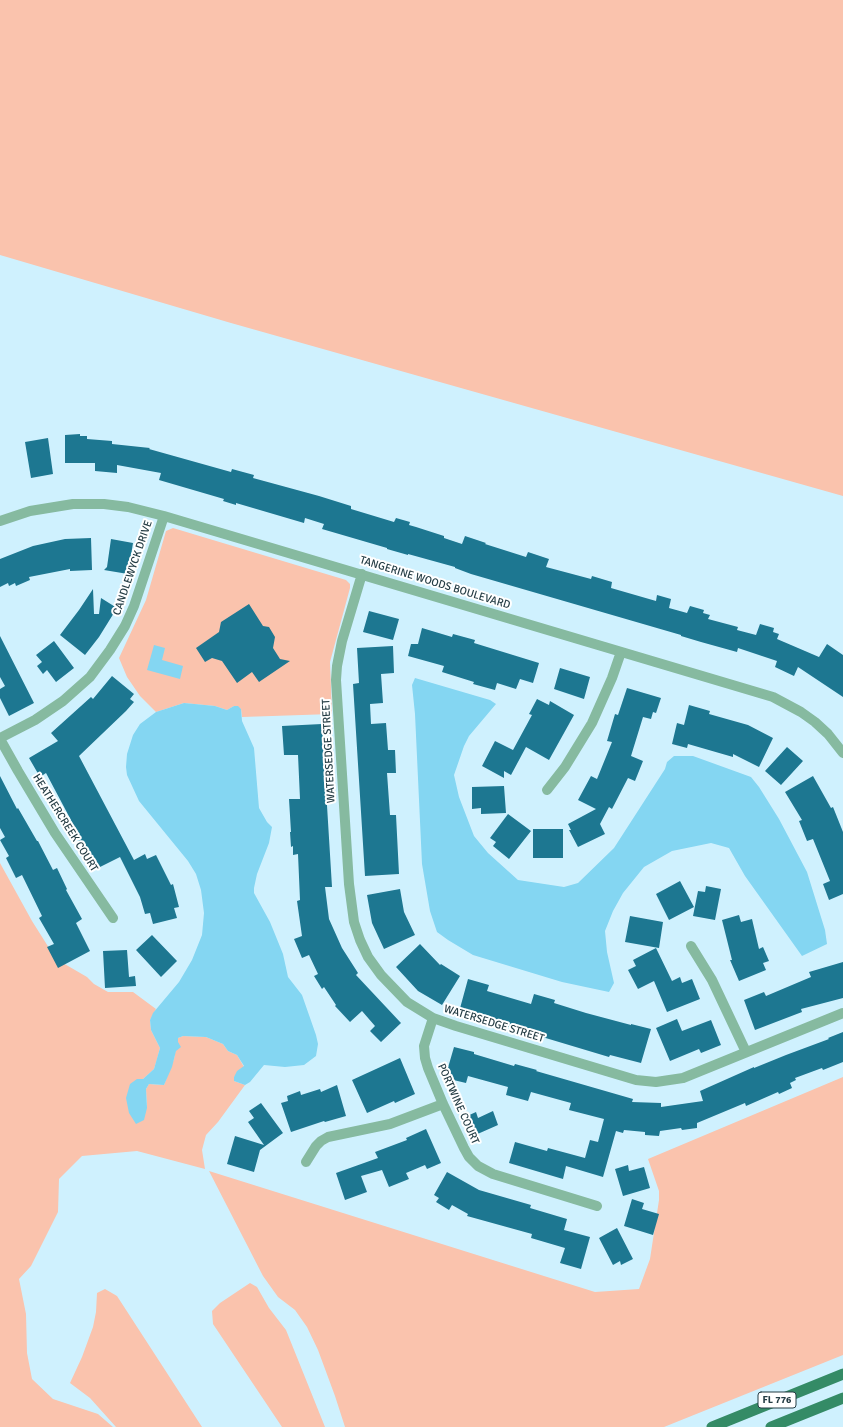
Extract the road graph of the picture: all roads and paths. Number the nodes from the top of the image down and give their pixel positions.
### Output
1 (164, 516) junction
2 (0, 521) edge
3 (362, 574) junction
4 (621, 652) junction
5 (0, 738) edge
6 (843, 753) edge
7 (547, 790) dead end
8 (114, 918) dead end
9 (691, 946) dead end
10 (843, 1013) edge
11 (433, 1018) junction
12 (746, 1052) junction
13 (443, 1104) junction
14 (306, 1162) dead end
15 (597, 1206) dead end
16 (843, 1374) edge
17 (843, 1398) edge
18 (712, 1427) edge
19 (771, 1427) edge

1 - 2 street, TANGERINE WOODS BOULEVARD
1 - 3 street, TANGERINE WOODS BOULEVARD
1 - 5 street, CANDLEWYCK DRIVE
3 - 4 street, TANGERINE WOODS BOULEVARD
3 - 11 street, WATERSEDGE STREET
4 - 6 street, TANGERINE WOODS BOULEVARD
4 - 7 street
5 - 8 street, HEATHERCREEK COURT
9 - 12 street
10 - 12 street, WATERSEDGE STREET
11 - 12 street, WATERSEDGE STREET
11 - 13 street, PORTWINE COURT
13 - 14 street
13 - 15 street, PORTWINE COURT
16 - 18 main road, FL 776
17 - 19 main road, FL 776

